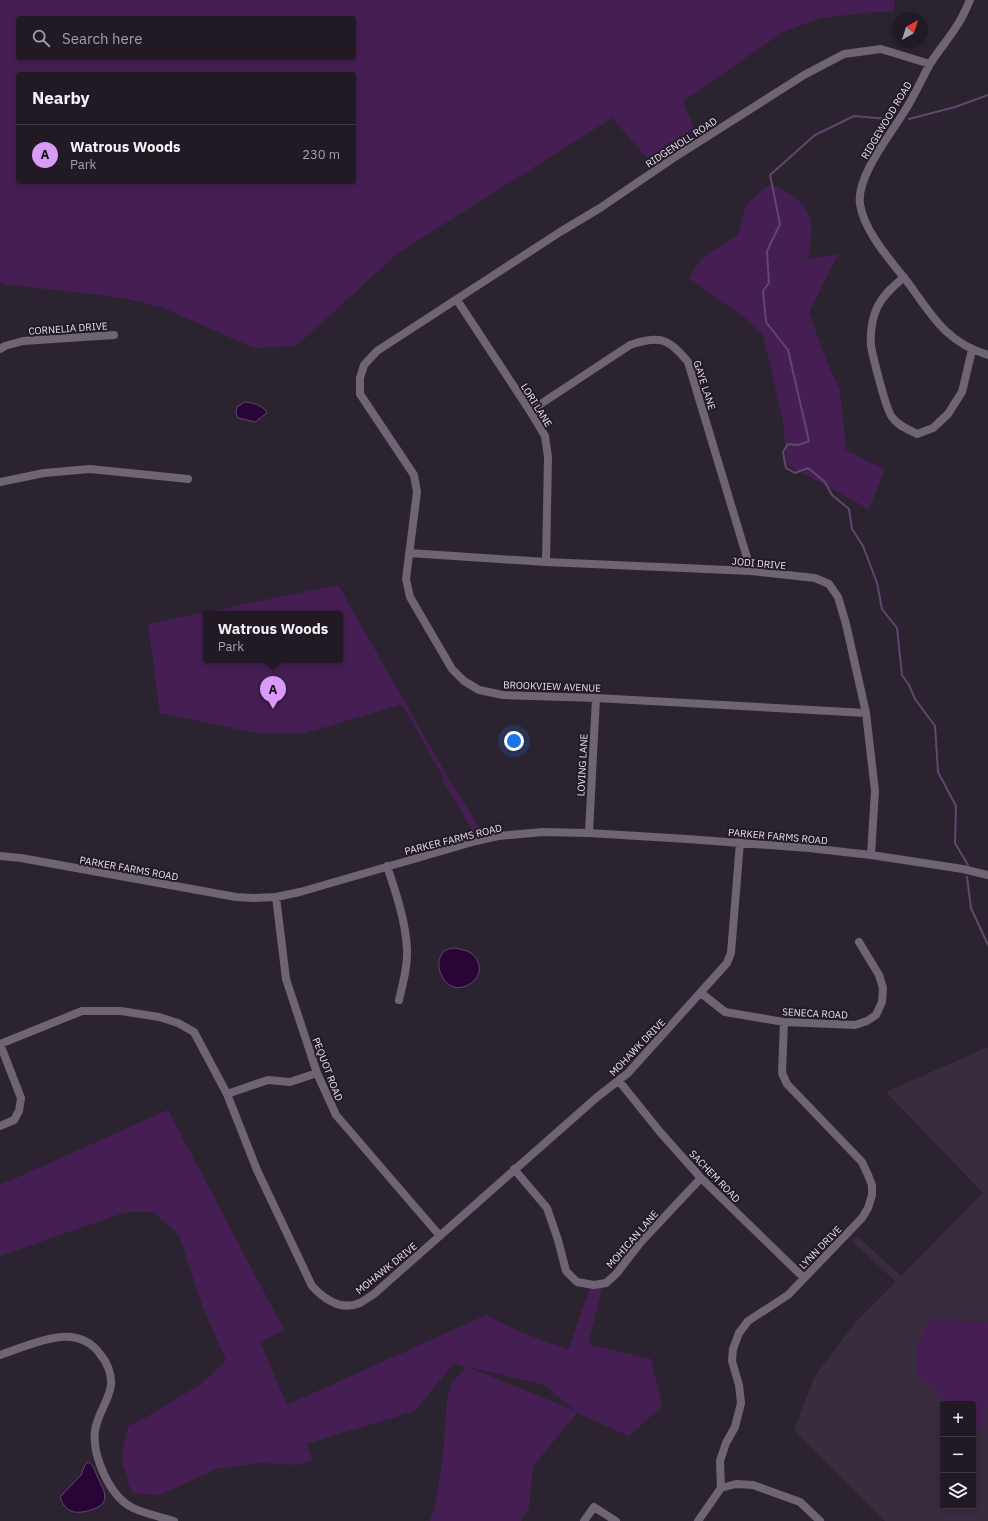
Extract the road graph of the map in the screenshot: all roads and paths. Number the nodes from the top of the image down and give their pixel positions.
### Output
1 (970, 0) edge
2 (930, 64) junction
3 (904, 278) junction
4 (457, 300) junction
5 (114, 335) dead end
6 (0, 350) edge
7 (972, 350) junction
8 (988, 355) edge
9 (530, 411) junction
10 (188, 479) dead end
11 (0, 482) edge
12 (409, 553) junction
13 (546, 562) junction
14 (751, 571) junction
15 (596, 698) junction
16 (866, 713) junction
17 (589, 833) junction
18 (740, 842) junction
19 (871, 855) junction
20 (0, 856) edge
21 (387, 866) junction
22 (988, 875) edge
23 (276, 897) junction
24 (859, 942) dead end
25 (701, 993) junction
26 (399, 1000) dead end
27 (784, 1022) junction
28 (0, 1044) edge
29 (317, 1074) junction
30 (619, 1081) junction
31 (227, 1094) junction
32 (0, 1126) edge
33 (514, 1169) junction
34 (701, 1178) junction
35 (440, 1236) junction
36 (804, 1278) junction
37 (0, 1355) edge
38 (721, 1488) junction
39 (174, 1521) edge
40 (584, 1521) edge
41 (616, 1521) edge
42 (698, 1521) edge
43 (820, 1521) edge

1 - 2 street, RIDGEWOOD ROAD
2 - 3 street, RIDGEWOOD ROAD
2 - 4 street, RIDGENOLL ROAD
3 - 7 street, RIDGEWOOD ROAD
3 - 7 street
4 - 9 street, LORI LANE
4 - 12 street, BROOKVIEW AVENUE
5 - 6 street, CORNELIA DRIVE
7 - 8 street, RIDGEWOOD ROAD
9 - 13 street, LORI LANE
9 - 14 street, GAYE LANE
10 - 11 street
12 - 13 street, JODI DRIVE
12 - 15 street, BROOKVIEW AVENUE
13 - 14 street, JODI DRIVE
14 - 16 street, JODI DRIVE
15 - 16 street, BROOKVIEW AVENUE
15 - 17 street, LOVING LANE
16 - 19 street, JODI DRIVE
17 - 18 street, PARKER FARMS ROAD
17 - 21 street, PARKER FARMS ROAD
18 - 19 street, PARKER FARMS ROAD
18 - 25 street, MOHAWK DRIVE
19 - 22 street, PARKER FARMS ROAD
20 - 23 street, PARKER FARMS ROAD
21 - 23 street, PARKER FARMS ROAD
21 - 26 street
23 - 29 street, PEQUOT ROAD
24 - 27 street, SENECA ROAD
25 - 27 street, SENECA ROAD
25 - 30 street, MOHAWK DRIVE
27 - 36 street, LYNN DRIVE
28 - 31 street, MOHAWK DRIVE
28 - 32 street
29 - 31 street
29 - 35 street, PEQUOT ROAD
30 - 33 street, MOHAWK DRIVE
30 - 34 street, SACHEM ROAD
31 - 35 street, MOHAWK DRIVE
33 - 34 street, MOHICAN LANE
33 - 35 street, MOHAWK DRIVE
34 - 36 street, SACHEM ROAD
36 - 38 street, LYNN DRIVE
37 - 39 street
38 - 42 street
38 - 43 street
40 - 41 street

